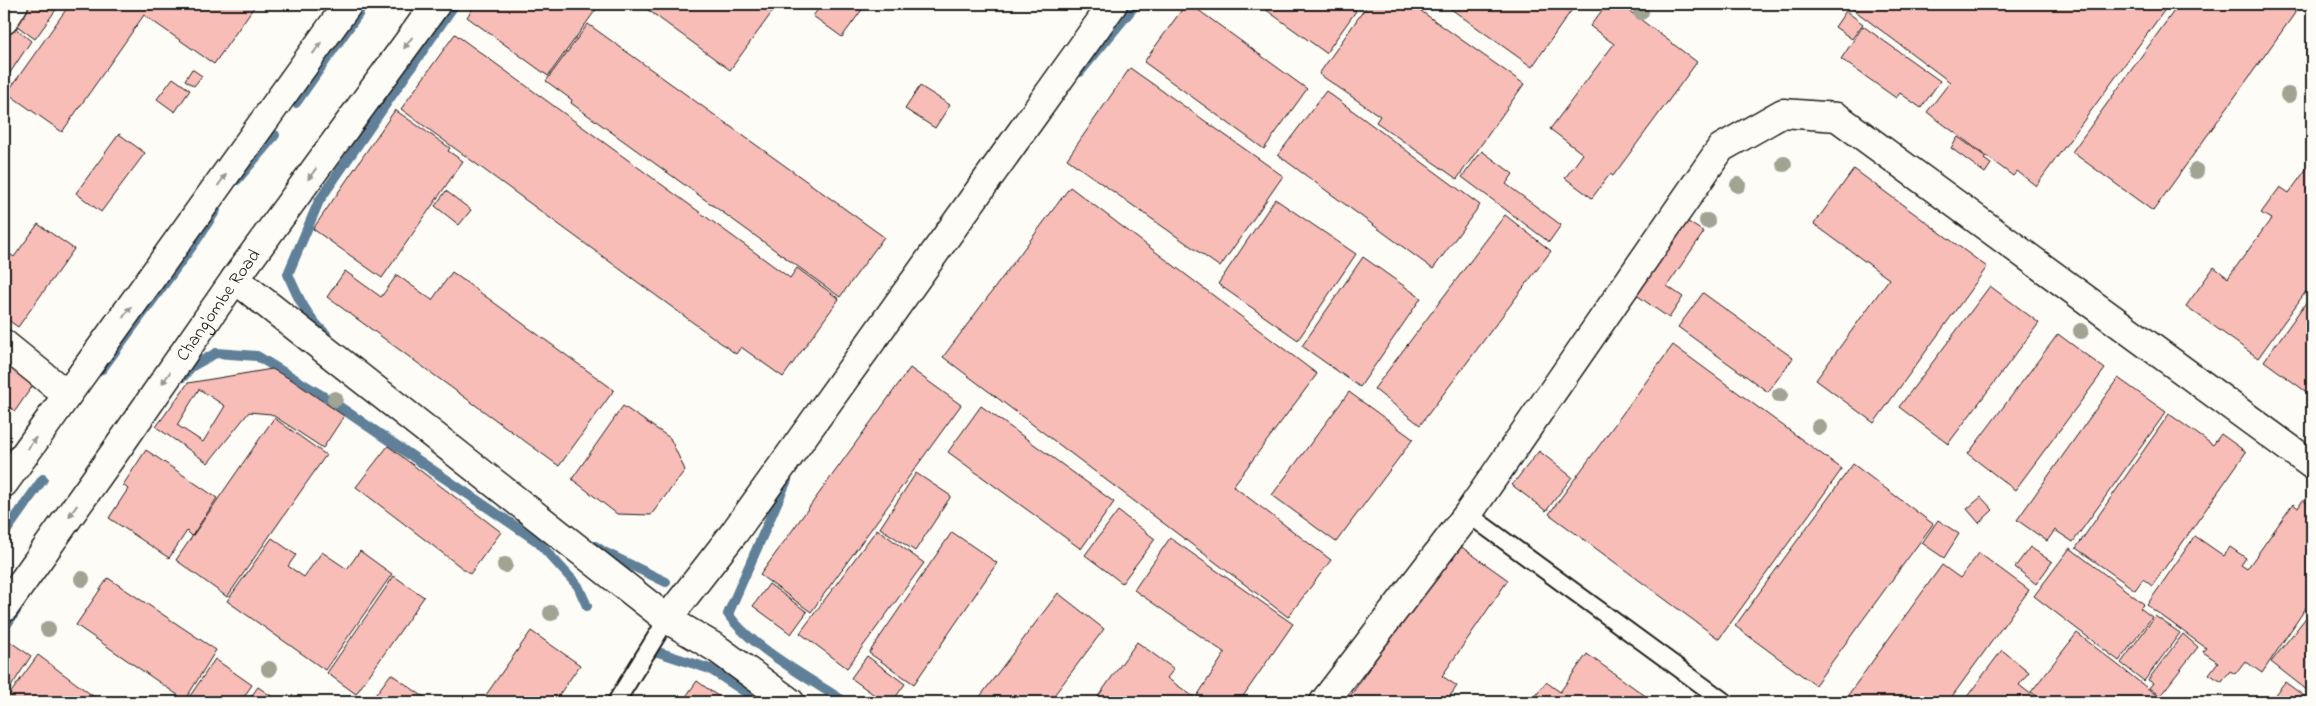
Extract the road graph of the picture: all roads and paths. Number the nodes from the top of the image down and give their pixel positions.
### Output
1 (14, 4) edge
2 (348, 4) edge
3 (436, 4) edge
4 (1113, 4) edge
5 (4, 20) edge
6 (235, 279) junction
7 (4, 344) edge
8 (67, 395) junction
9 (2312, 465) edge
10 (4, 483) edge
11 (1468, 514) junction
12 (4, 608) edge
13 (667, 620) junction
14 (616, 702) edge
15 (790, 702) edge
16 (1324, 702) edge
17 (1725, 702) edge

1 - 5 street
8 -> 2 street
3 -> 6 street, Chang'ombe Road
4 - 13 street
6 -> 12 street, Chang'ombe Road
6 - 13 street
7 - 8 street
10 -> 8 street
9 - 11 street
11 - 16 street
11 - 17 lane
13 - 14 lane
13 - 15 street

